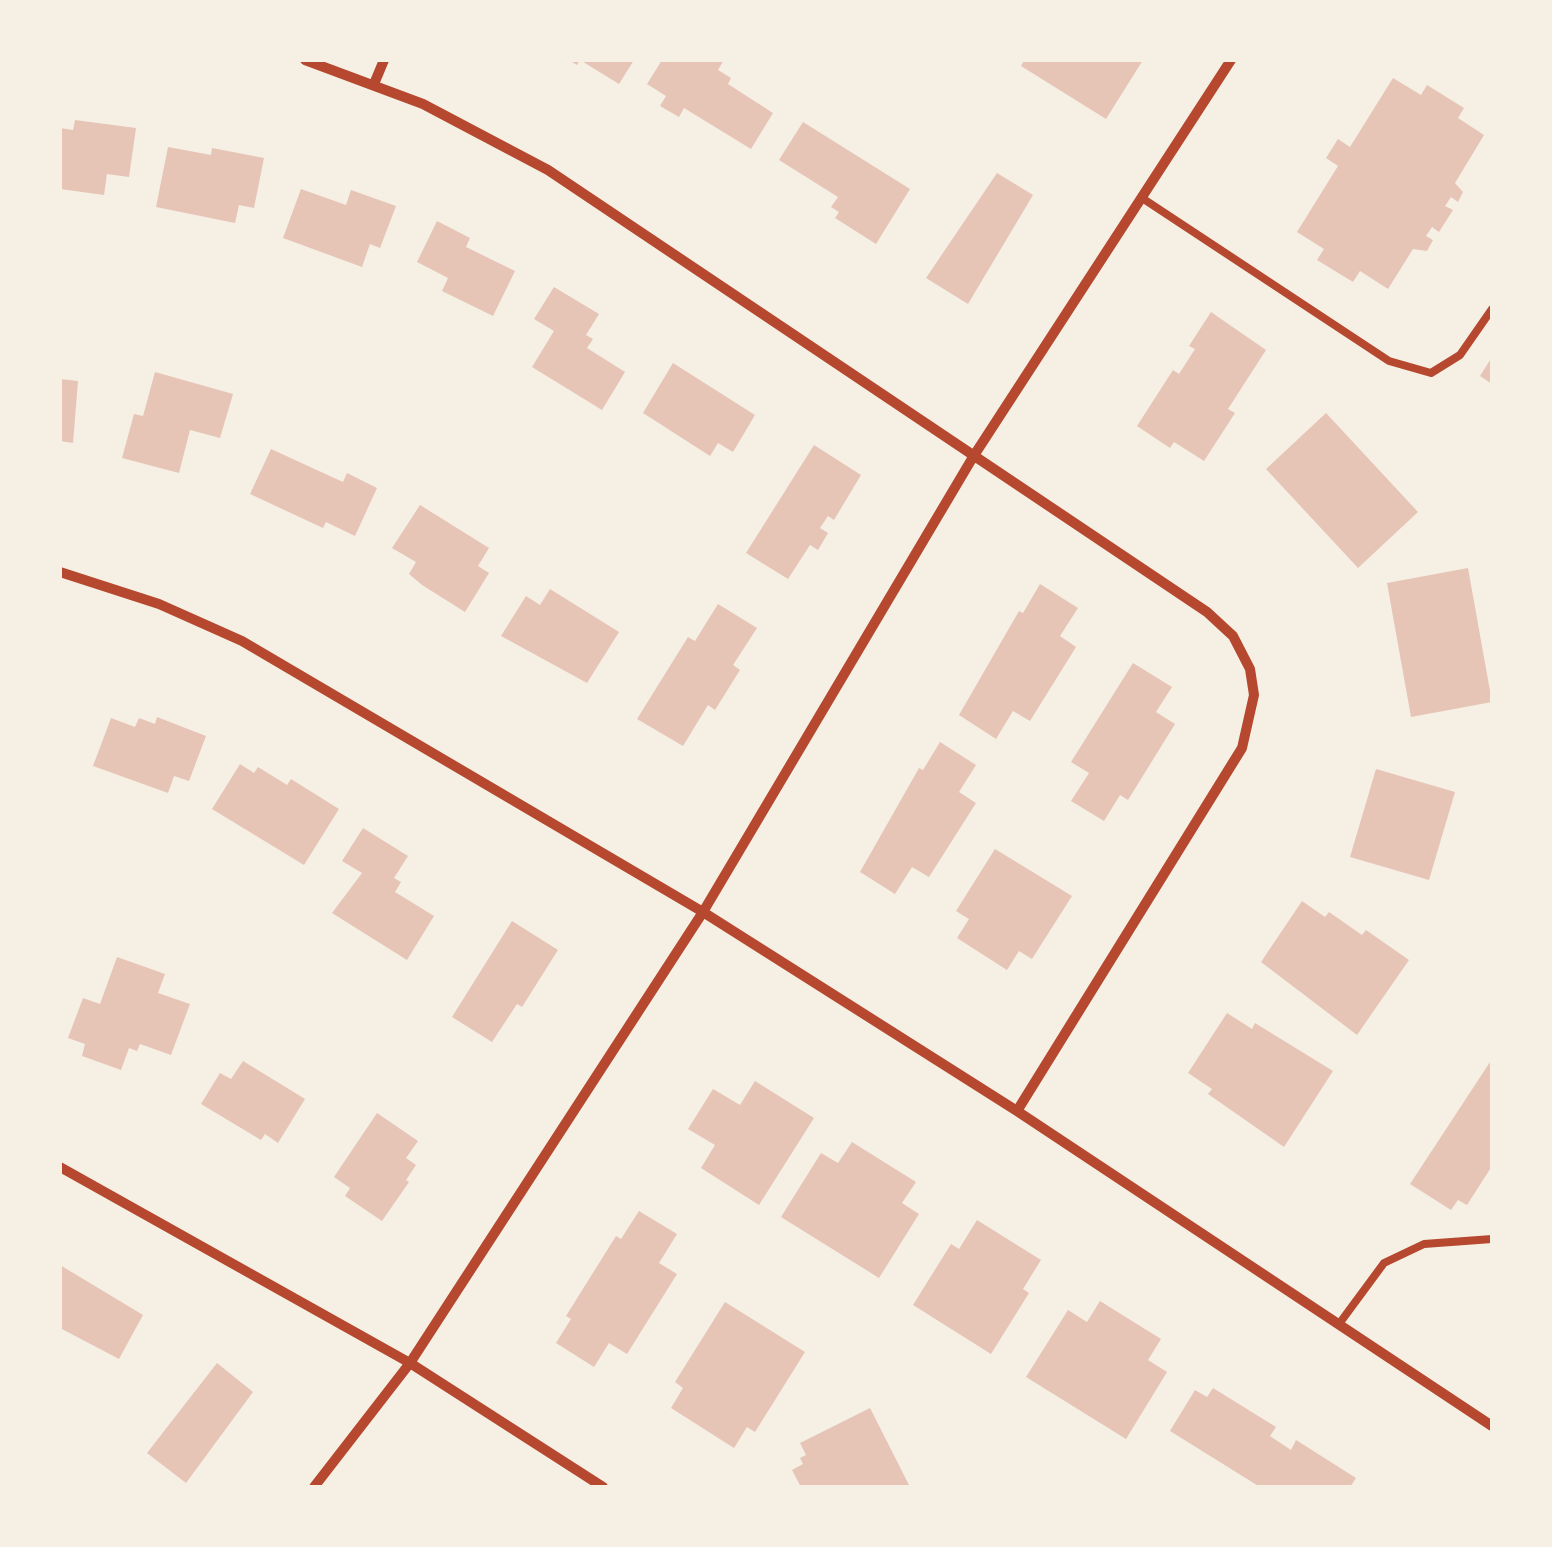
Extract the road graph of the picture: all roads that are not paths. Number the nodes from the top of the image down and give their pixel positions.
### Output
1 (305, 60) edge
2 (384, 60) edge
3 (1231, 60) edge
4 (374, 84) junction
5 (1142, 198) junction
6 (1492, 309) edge
7 (973, 457) junction
8 (60, 572) edge
9 (704, 912) junction
10 (1016, 1111) junction
11 (60, 1167) edge
12 (1492, 1239) edge
13 (1339, 1324) junction
14 (410, 1363) junction
15 (1492, 1426) edge
16 (314, 1487) edge
17 (604, 1487) edge

1 - 4 street
2 - 4 street
3 - 5 street
4 - 7 street
5 - 6 lane
5 - 7 street
7 - 9 street
7 - 10 street
8 - 9 street
9 - 10 street
9 - 14 street
10 - 13 street
11 - 14 street
12 - 13 lane
13 - 15 street
14 - 16 street
14 - 17 street

